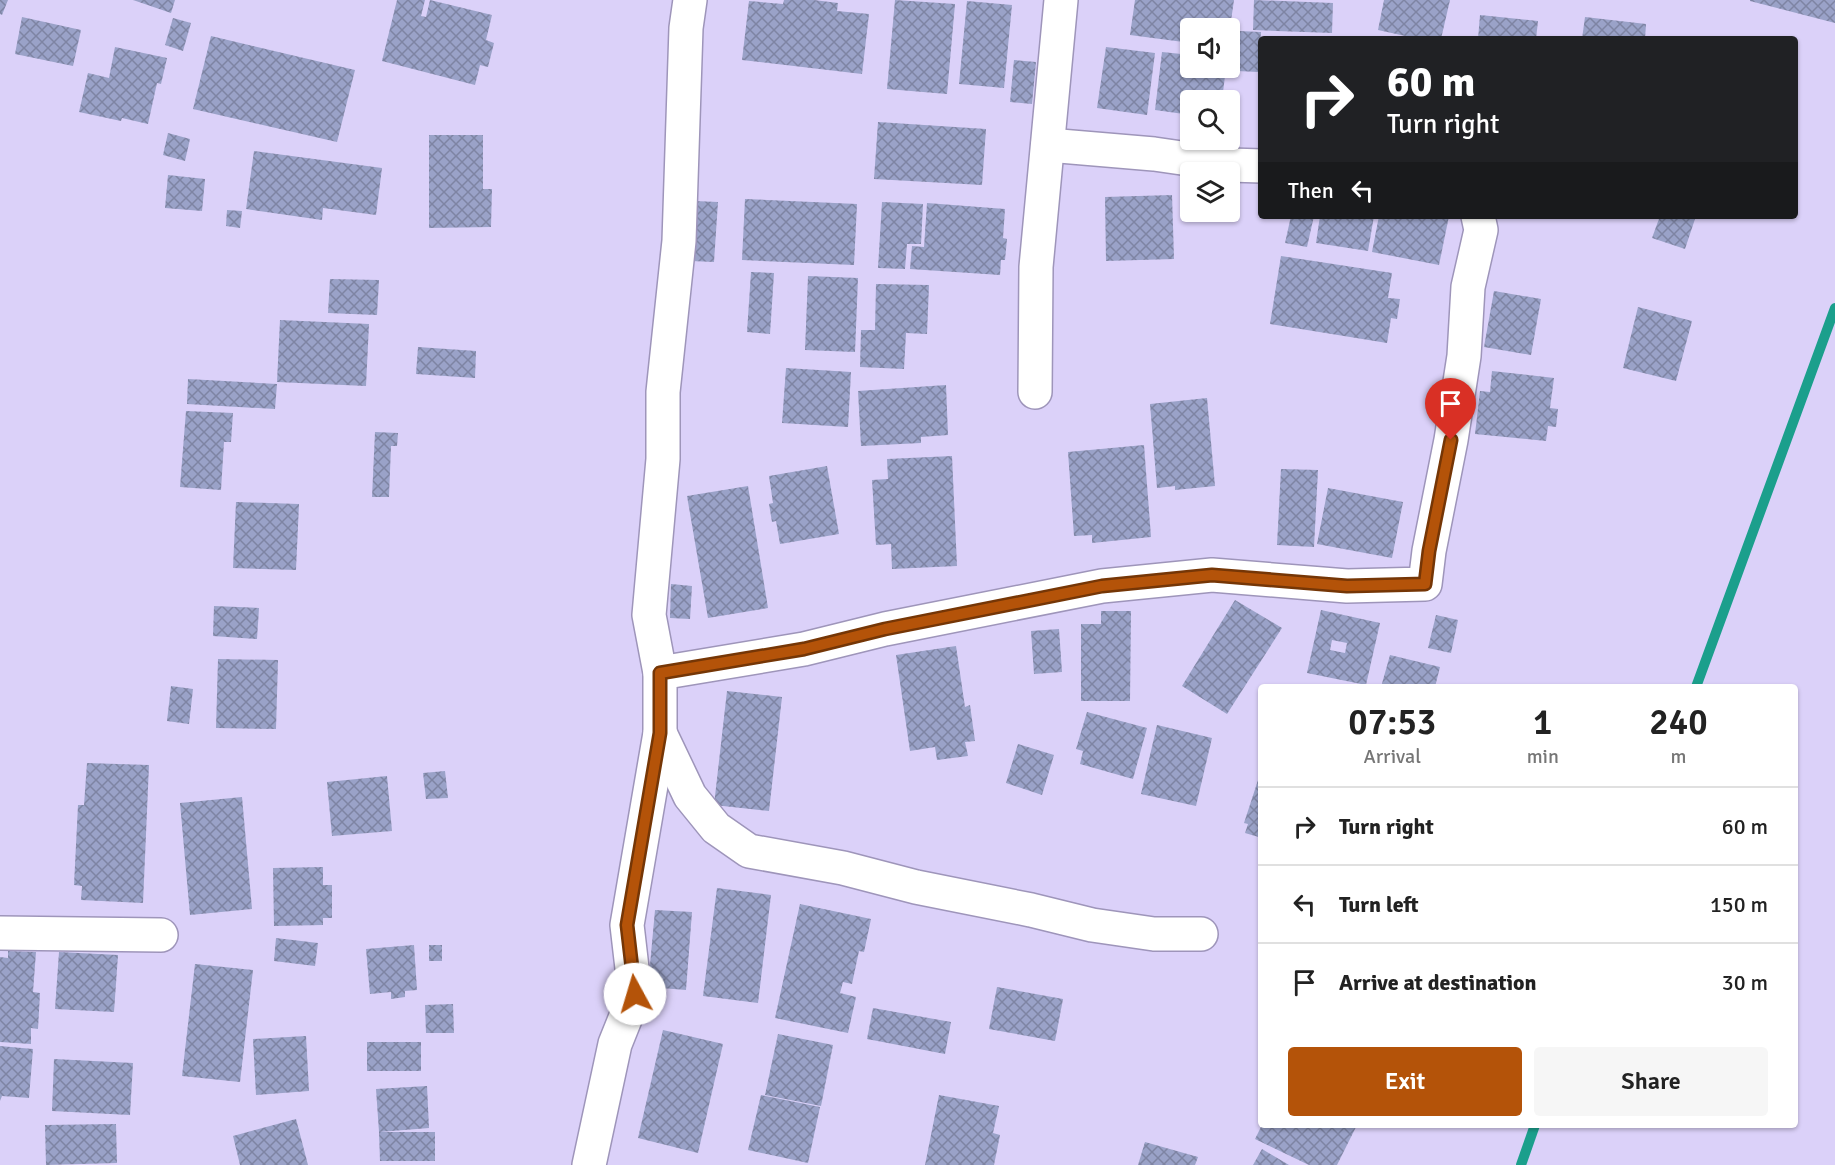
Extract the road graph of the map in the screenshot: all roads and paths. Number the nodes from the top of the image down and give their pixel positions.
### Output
1 (690, 0) edge
2 (1061, 0) edge
3 (1048, 145) junction
4 (1258, 166) edge
5 (1479, 219) edge
6 (1035, 392) dead end
7 (660, 673) junction
8 (660, 733) junction
9 (0, 933) edge
10 (1201, 934) dead end
11 (161, 935) dead end
12 (589, 1165) edge

1 - 7 street
2 - 3 street
3 - 4 street
3 - 6 street
5 - 7 street
7 - 8 street
8 - 10 street
8 - 12 street
9 - 11 street

